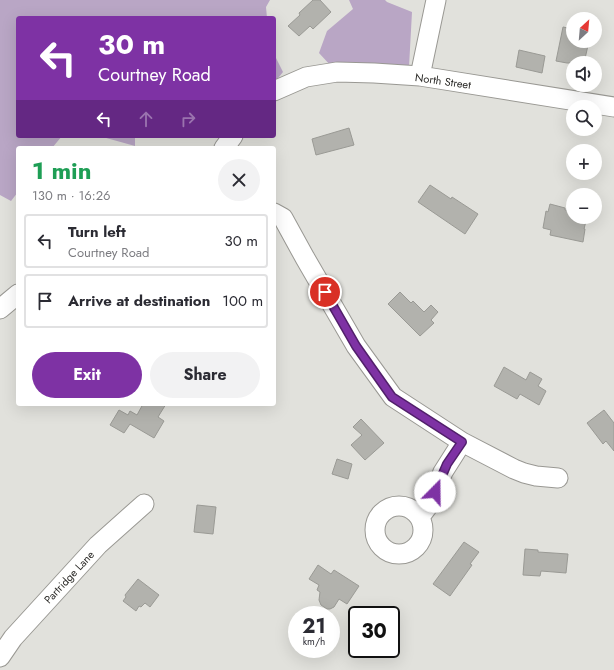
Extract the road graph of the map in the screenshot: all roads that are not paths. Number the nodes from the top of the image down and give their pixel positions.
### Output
1 (436, 0) edge
2 (420, 76) junction
3 (276, 90) edge
4 (614, 108) edge
5 (276, 214) edge
6 (16, 296) edge
7 (0, 309) edge
8 (462, 442) junction
9 (558, 478) dead end
10 (144, 504) dead end
11 (420, 517) dead end
12 (0, 657) edge

1 - 2 street
2 - 3 street, North Street
2 - 4 street, North Street
5 - 8 street
6 - 7 street
8 - 9 street
8 - 11 street
10 - 12 street, Partridge Lane

